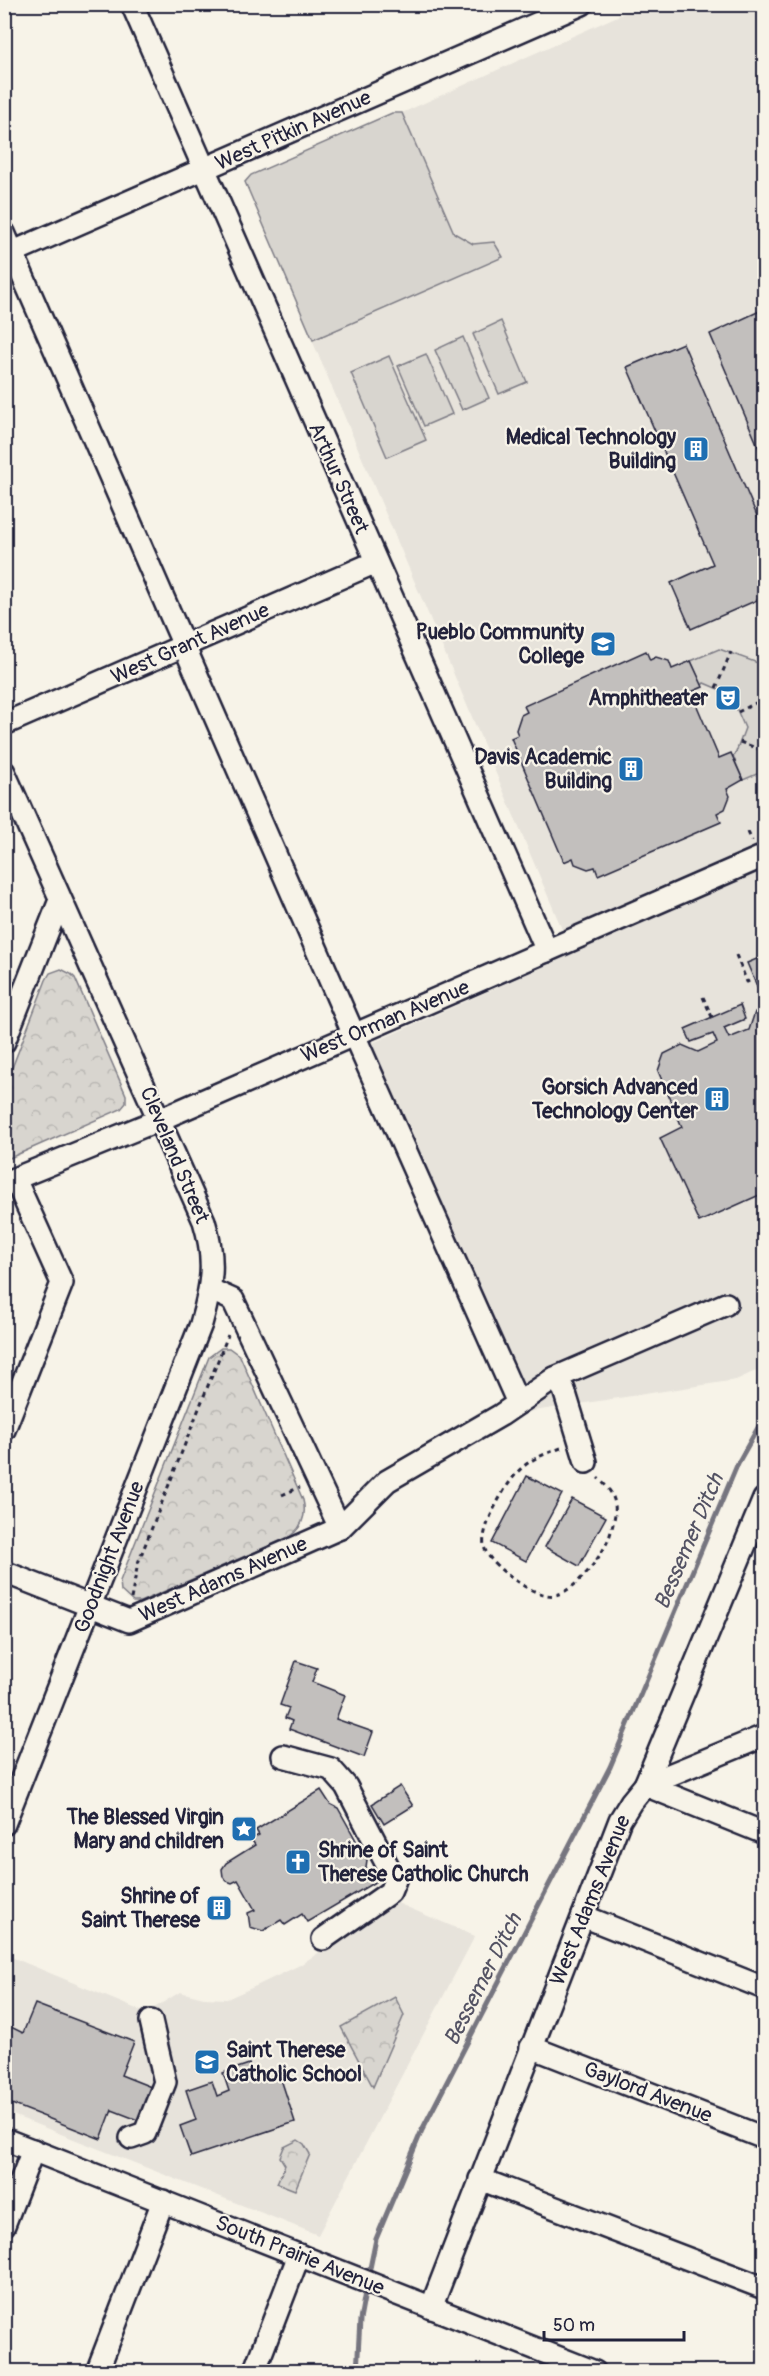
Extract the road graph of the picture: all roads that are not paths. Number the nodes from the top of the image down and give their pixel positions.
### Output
1 (132, 4) edge
2 (582, 4) edge
3 (203, 170) junction
4 (7, 247) edge
5 (376, 562) junction
6 (185, 645) junction
7 (4, 724) edge
8 (4, 772) edge
9 (765, 856) edge
10 (60, 900) junction
11 (547, 951) junction
12 (354, 1035) junction
13 (4, 1042) edge
14 (160, 1119) junction
15 (10, 1181) edge
16 (211, 1290) junction
17 (726, 1304) dead end
18 (555, 1378) junction
19 (518, 1403) junction
20 (4, 1430) edge
21 (584, 1454) road end
22 (765, 1499) edge
23 (340, 1527) junction
24 (4, 1572) edge
25 (90, 1606) junction
26 (765, 1736) edge
27 (283, 1756) dead end
28 (645, 1785) junction
29 (4, 1824) edge
30 (765, 1833) edge
31 (583, 1916) junction
32 (323, 1939) dead end
33 (765, 1988) edge
34 (151, 2021) dead end
35 (531, 2047) junction
36 (131, 2138) dead end
37 (765, 2138) edge
38 (4, 2139) edge
39 (33, 2150) junction
40 (480, 2179) junction
41 (164, 2201) junction
42 (4, 2225) edge
43 (299, 2255) junction
44 (765, 2288) edge
45 (424, 2305) junction
46 (97, 2372) edge
47 (254, 2372) edge
48 (595, 2372) edge

1 - 3 street, Arthur Street
2 - 3 street, West Pitkin Avenue
3 - 4 street, West Pitkin Avenue
3 - 5 street, Arthur Street
4 - 6 street
5 - 6 street, West Grant Avenue
5 - 11 street, Arthur Street
6 - 7 street, West Grant Avenue
6 - 12 street
8 - 10 street, Cleveland Street
9 - 11 street, West Orman Avenue
10 - 13 street
10 - 14 street, Cleveland Street
11 - 12 street, West Orman Avenue
12 - 14 street, West Orman Avenue
12 - 19 street
14 - 15 street, West Orman Avenue
14 - 16 street, Cleveland Street
15 - 20 street
16 - 23 street
16 - 25 street, Goodnight Avenue
17 - 18 street, West Adams Avenue
18 - 19 street, West Adams Avenue
18 - 21 street
19 - 23 street, West Adams Avenue
22 - 28 street, West Adams Avenue
23 - 25 street, West Adams Avenue
24 - 25 street, West Adams Avenue
25 - 29 street, Goodnight Avenue
26 - 28 street
27 - 32 street
28 - 30 street
28 - 31 street, West Adams Avenue
31 - 33 street
31 - 35 street, West Adams Avenue
34 - 36 street
35 - 37 street, Gaylord Avenue
35 - 40 street, West Adams Avenue
38 - 39 street, South Prairie Avenue
39 - 41 street, South Prairie Avenue
39 - 42 street
40 - 44 street
40 - 45 street, West Adams Avenue
41 - 43 street, South Prairie Avenue
41 - 46 street
43 - 45 street, South Prairie Avenue
43 - 47 street
45 - 48 street, South Prairie Avenue

